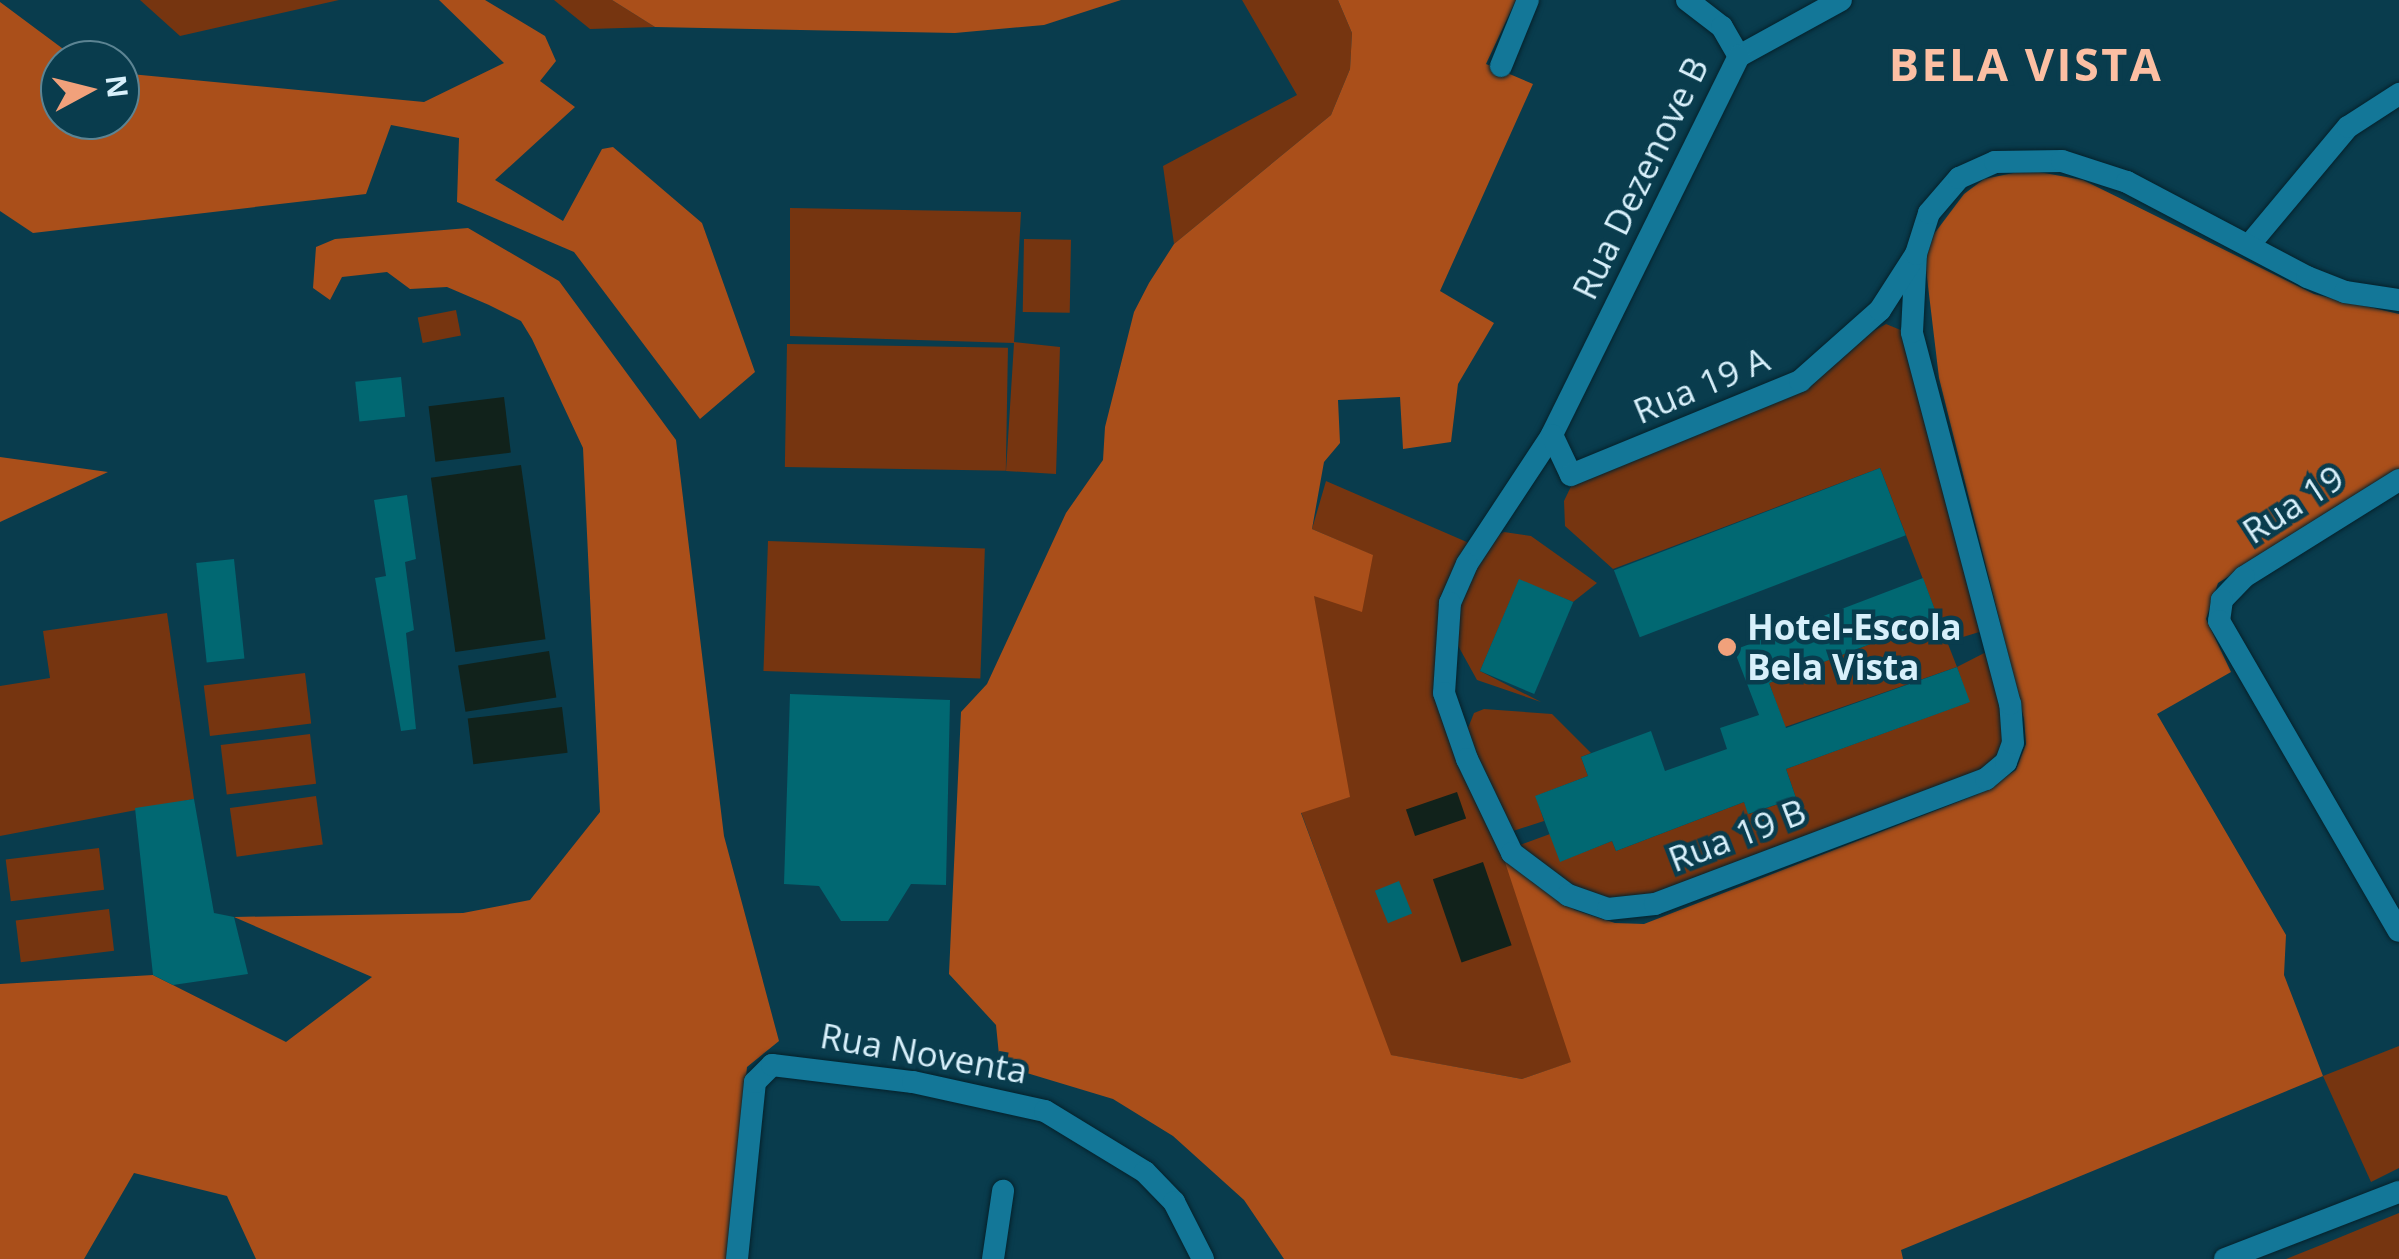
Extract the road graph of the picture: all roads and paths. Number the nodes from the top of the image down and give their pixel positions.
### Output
1 (1528, 0) edge
2 (1687, 0) edge
3 (1841, 0) edge
4 (1739, 56) junction
5 (1501, 66) dead end
6 (2399, 94) edge
7 (2250, 244) junction
8 (1916, 254) junction
9 (2399, 300) edge
10 (1880, 310) junction
11 (1912, 332) junction
12 (1552, 434) junction
13 (2399, 480) edge
14 (2399, 931) edge
15 (1004, 1191) dead end
16 (2399, 1192) edge
17 (737, 1259) edge
18 (993, 1259) edge
19 (1203, 1259) edge
20 (2225, 1259) edge

1 - 5 street
2 - 4 street
3 - 4 street, Rua Dezenove B
4 - 12 street, Rua Dezenove B
6 - 7 street
7 - 8 street
7 - 9 street
8 - 10 street
8 - 11 street, Rua 19 B
10 - 11 street
10 - 12 street, Rua 19 A
11 - 12 street, Rua 19 B
13 - 14 street, Rua 19
15 - 18 street
16 - 20 street
17 - 19 street, Rua Noventa

